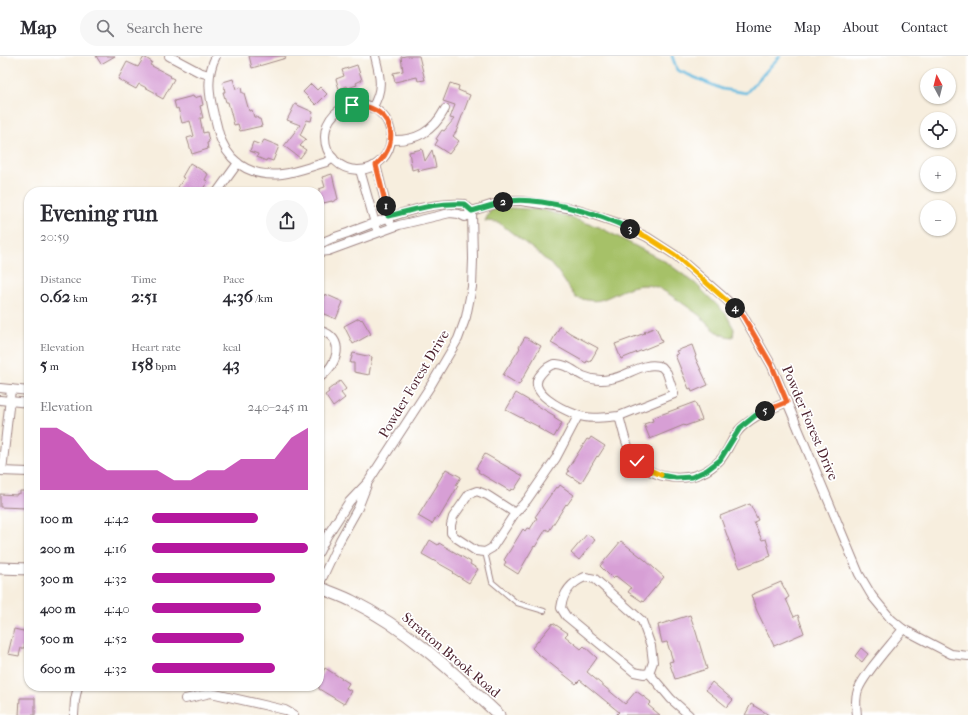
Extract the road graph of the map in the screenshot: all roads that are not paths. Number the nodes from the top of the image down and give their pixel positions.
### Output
1 (169, 56) edge
2 (216, 56) edge
3 (375, 56) edge
4 (210, 75) junction
5 (372, 108) junction
6 (445, 109) dead end
7 (391, 140) junction
8 (333, 158) junction
9 (238, 163) junction
10 (376, 165) junction
11 (360, 170) junction
12 (221, 187) edge
13 (472, 211) junction
14 (388, 216) junction
15 (374, 222) junction
16 (391, 227) junction
17 (378, 232) junction
18 (324, 243) edge
19 (324, 251) edge
20 (324, 332) edge
21 (324, 375) edge
22 (0, 388) edge
23 (11, 389) junction
24 (24, 390) edge
25 (0, 400) edge
26 (10, 401) junction
27 (787, 402) junction
28 (24, 403) edge
29 (578, 416) junction
30 (619, 416) junction
31 (1, 471) edge
32 (24, 472) edge
33 (368, 482) junction
34 (515, 513) junction
35 (324, 542) edge
36 (485, 552) junction
37 (0, 568) edge
38 (24, 569) edge
39 (324, 575) edge
40 (324, 588) edge
41 (544, 611) dead end
42 (903, 629) junction
43 (968, 656) edge
44 (650, 673) junction
45 (77, 691) edge
46 (185, 699) dead end
47 (74, 715) edge
48 (294, 715) edge
49 (499, 715) edge
50 (689, 715) edge
51 (857, 715) edge

1 - 4 street
2 - 4 street
3 - 5 street
4 - 9 street
5 - 7 street
5 - 8 street
6 - 7 street
7 - 10 street
8 - 9 street
8 - 11 street
9 - 12 street
10 - 11 street
10 - 14 street
11 - 15 street
13 - 14 street
13 - 16 street
13 - 27 street, Powder Forest Drive
13 - 33 street, Powder Forest Drive
14 - 15 street
14 - 16 street
15 - 17 street
15 - 18 street
16 - 17 street
17 - 19 street
20 - 21 street
22 - 23 street
23 - 24 street
23 - 26 street
25 - 26 street
26 - 28 street
26 - 31 street
27 - 30 street
27 - 42 street, Powder Forest Drive
29 - 30 street
29 - 30 street
29 - 34 street
31 - 32 street
33 - 35 street, Powder Forest Drive
33 - 39 street, Powder Forest Drive
34 - 36 street
34 - 36 street
36 - 41 lane
37 - 38 street
40 - 49 street, Stratton Brook Road
42 - 43 street, Powder Forest Drive
42 - 51 street
44 - 44 street
44 - 50 street
45 - 47 street
46 - 48 street

